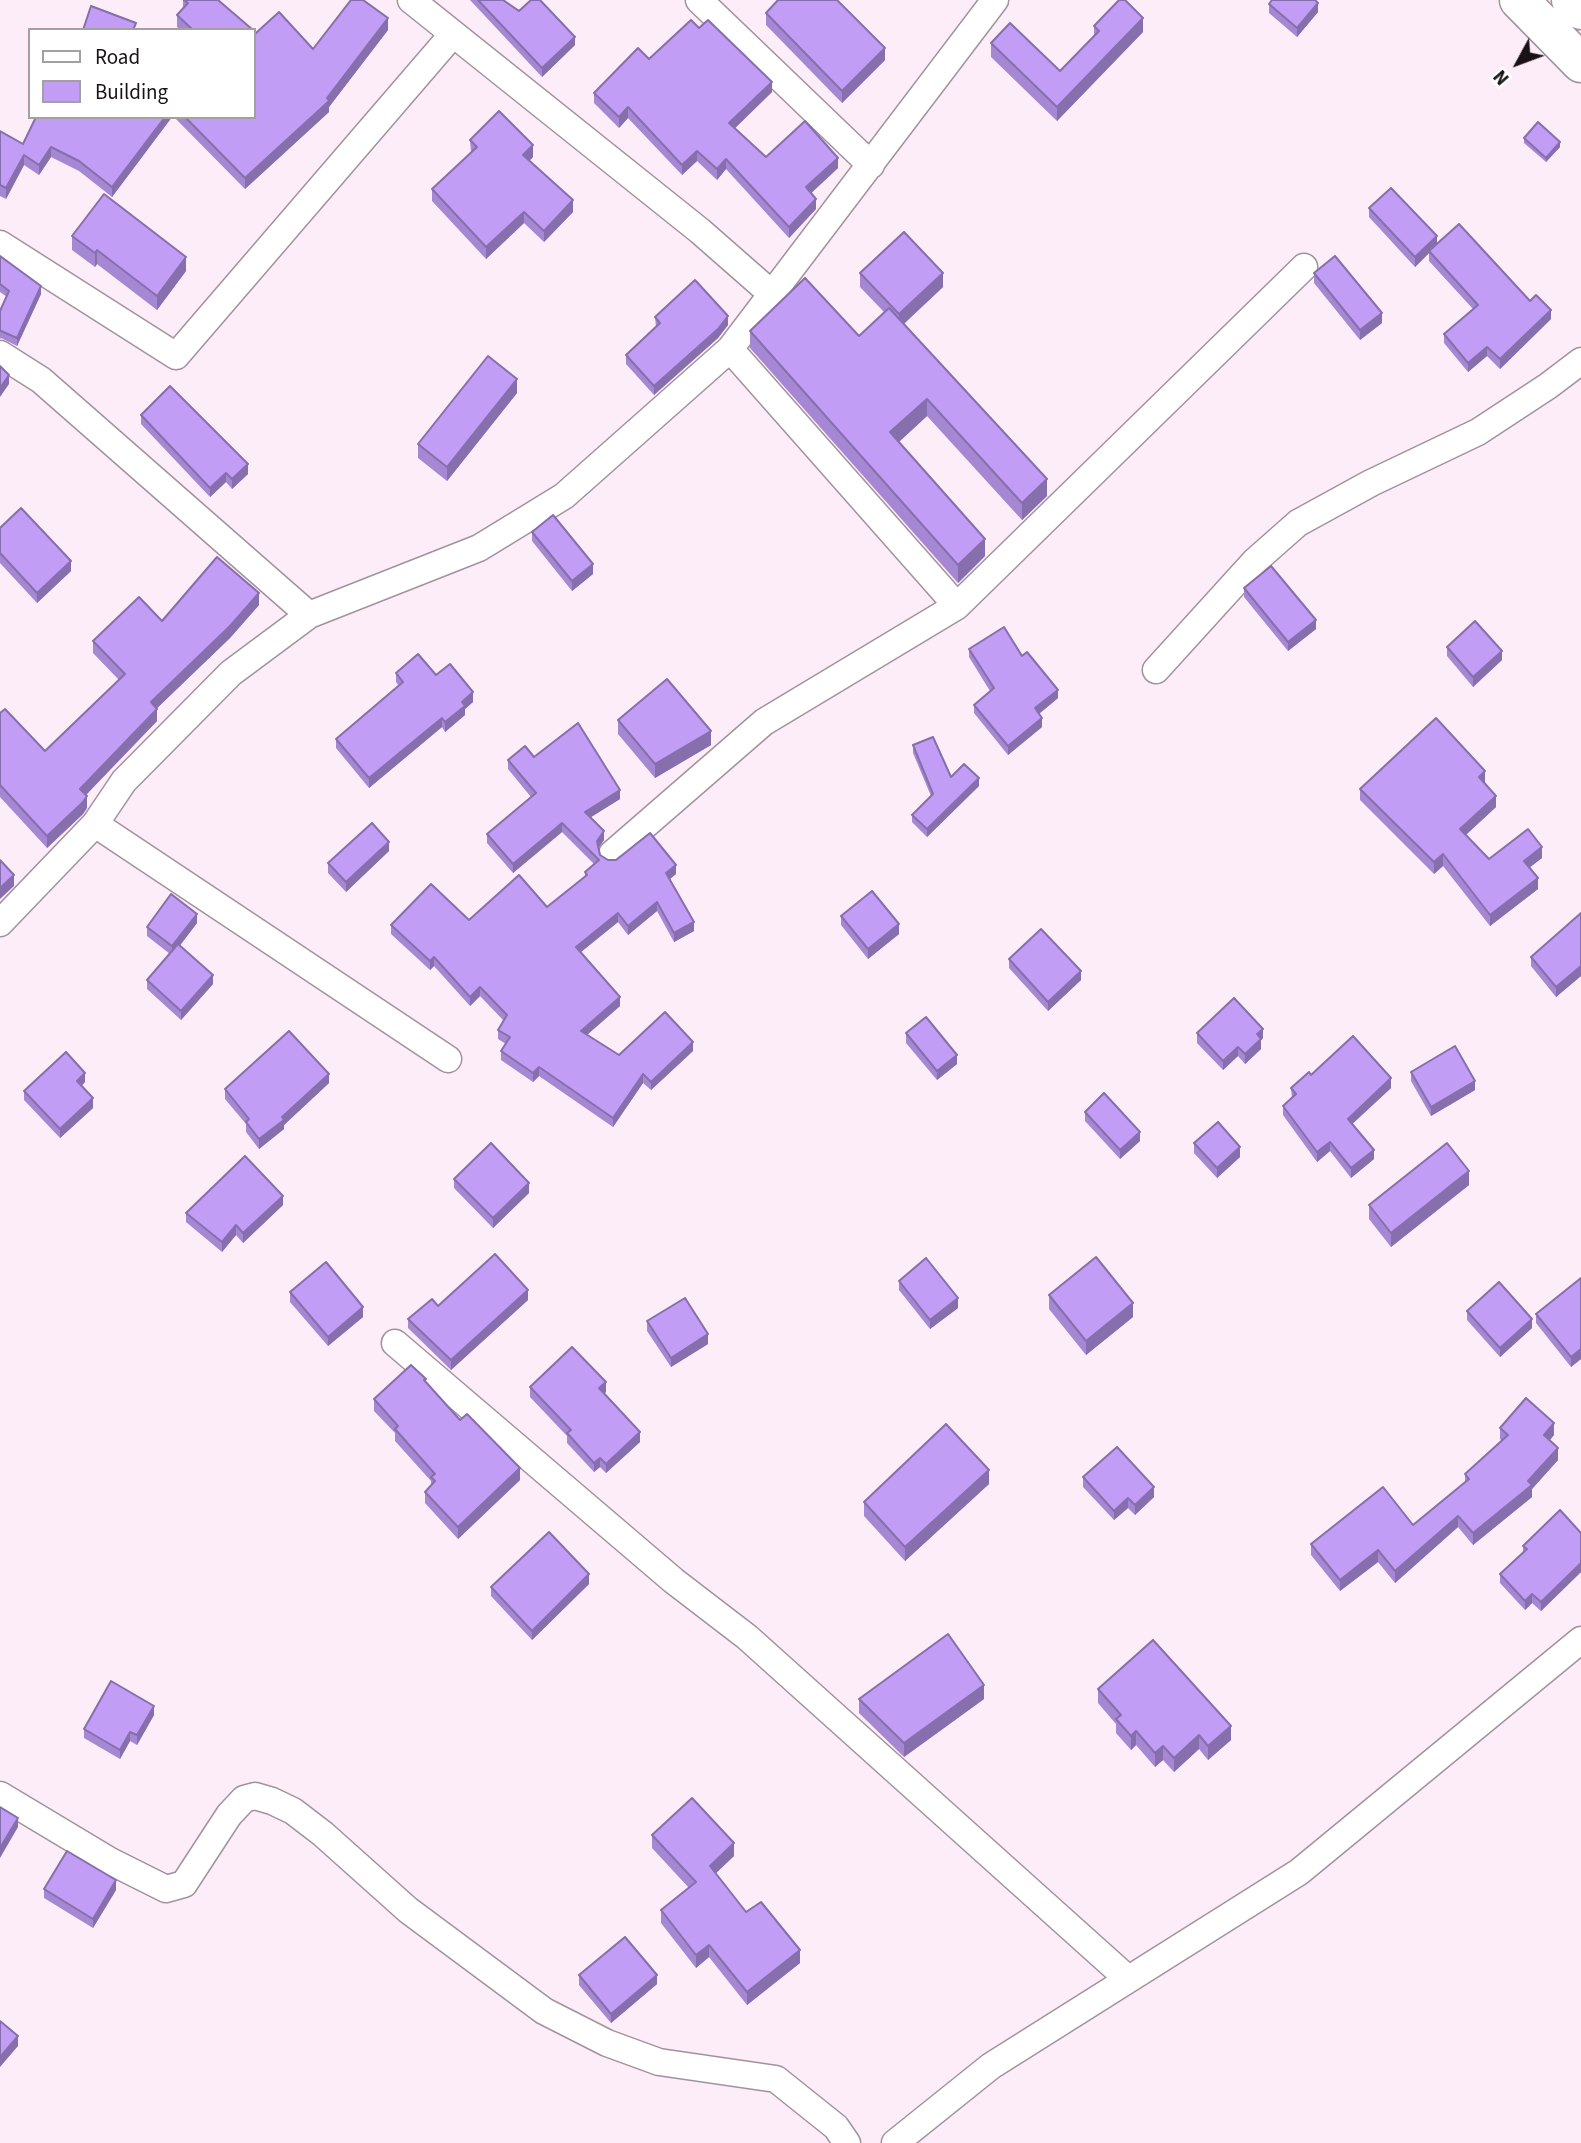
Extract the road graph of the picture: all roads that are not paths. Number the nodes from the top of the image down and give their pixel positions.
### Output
1 (411, 0) edge
2 (699, 0) edge
3 (995, 0) edge
4 (1519, 0) edge
5 (1571, 0) edge
6 (1581, 10) edge
7 (453, 34) junction
8 (1581, 63) edge
9 (871, 165) junction
10 (0, 244) edge
11 (1304, 267) dead end
12 (773, 295) junction
13 (730, 349) junction
14 (0, 354) edge
15 (1581, 361) edge
16 (957, 606) junction
17 (309, 615) junction
18 (1156, 670) dead end
19 (95, 824) junction
20 (612, 854) dead end
21 (0, 923) edge
22 (448, 1059) dead end
23 (395, 1343) dead end
24 (1581, 1640) edge
25 (0, 1795) edge
26 (1128, 1979) junction
27 (846, 2143) edge
28 (895, 2143) edge

1 - 7 street
2 - 9 street
3 - 9 street
4 - 8 highway
5 - 6 highway
7 - 10 street
7 - 12 street
9 - 12 street
11 - 16 street
12 - 13 street
13 - 16 street
13 - 17 street
14 - 17 street
15 - 18 street
16 - 20 street
17 - 19 street
19 - 21 street
19 - 22 street
23 - 26 street
24 - 26 street
25 - 27 street
26 - 28 street

